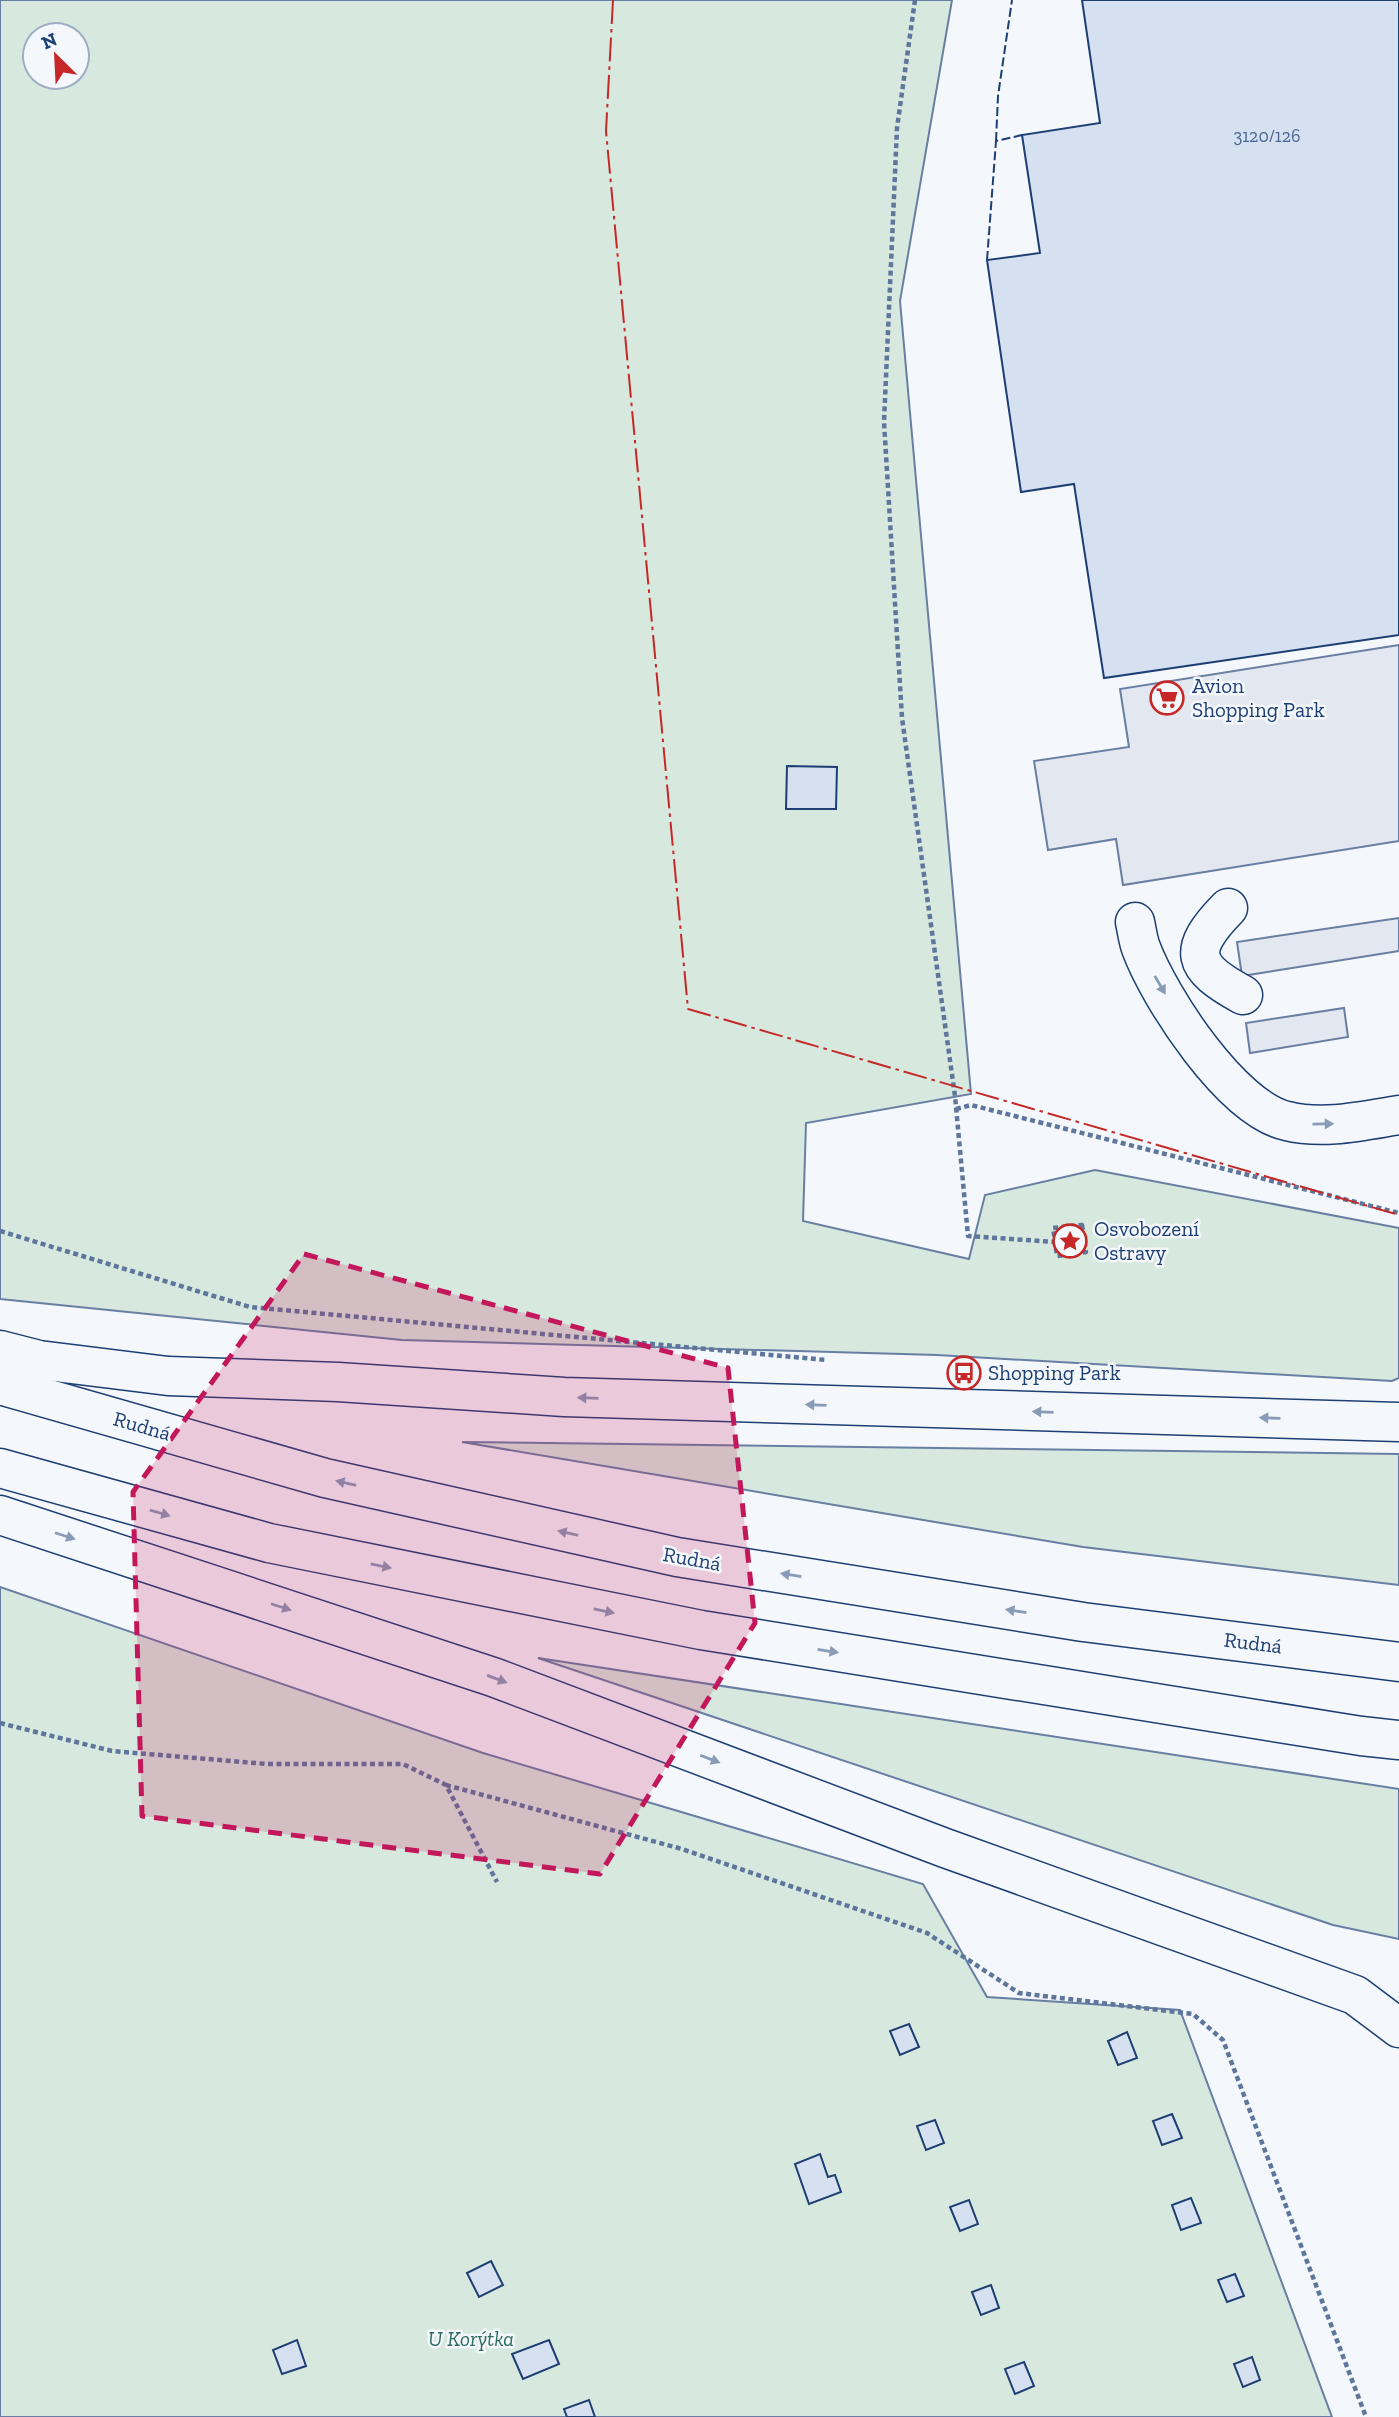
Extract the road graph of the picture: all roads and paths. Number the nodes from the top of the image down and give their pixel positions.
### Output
1 (915, 0) edge
2 (1228, 908) dead end
3 (1135, 922) dead end
4 (1243, 995) dead end
5 (956, 1109) junction
6 (1399, 1115) edge
7 (1399, 1213) edge
8 (0, 1231) edge
9 (1055, 1242) junction
10 (0, 1350) edge
11 (827, 1360) dead end
12 (0, 1385) edge
13 (1399, 1409) edge
14 (1339, 1420) junction
15 (1399, 1422) edge
16 (0, 1468) edge
17 (0, 1515) edge
18 (1083, 1622) junction
19 (1399, 1634) edge
20 (1399, 1662) edge
21 (0, 1723) edge
22 (1399, 1740) edge
23 (446, 1786) junction
24 (497, 1882) dead end
25 (1399, 2028) edge
26 (1366, 2417) edge

1 - 5 path
2 - 4 main road
3 -> 6 main road
5 - 7 path
5 - 9 path
8 - 11 path
9 - 9 path
14 -> 10 main road
18 -> 12 main road, Rudná
13 - 14 main road
14 - 15 main road
16 -> 22 main road
17 -> 25 main road
18 - 19 main road
18 - 20 main road, Rudná
21 - 23 path
23 - 24 path
23 - 26 path

